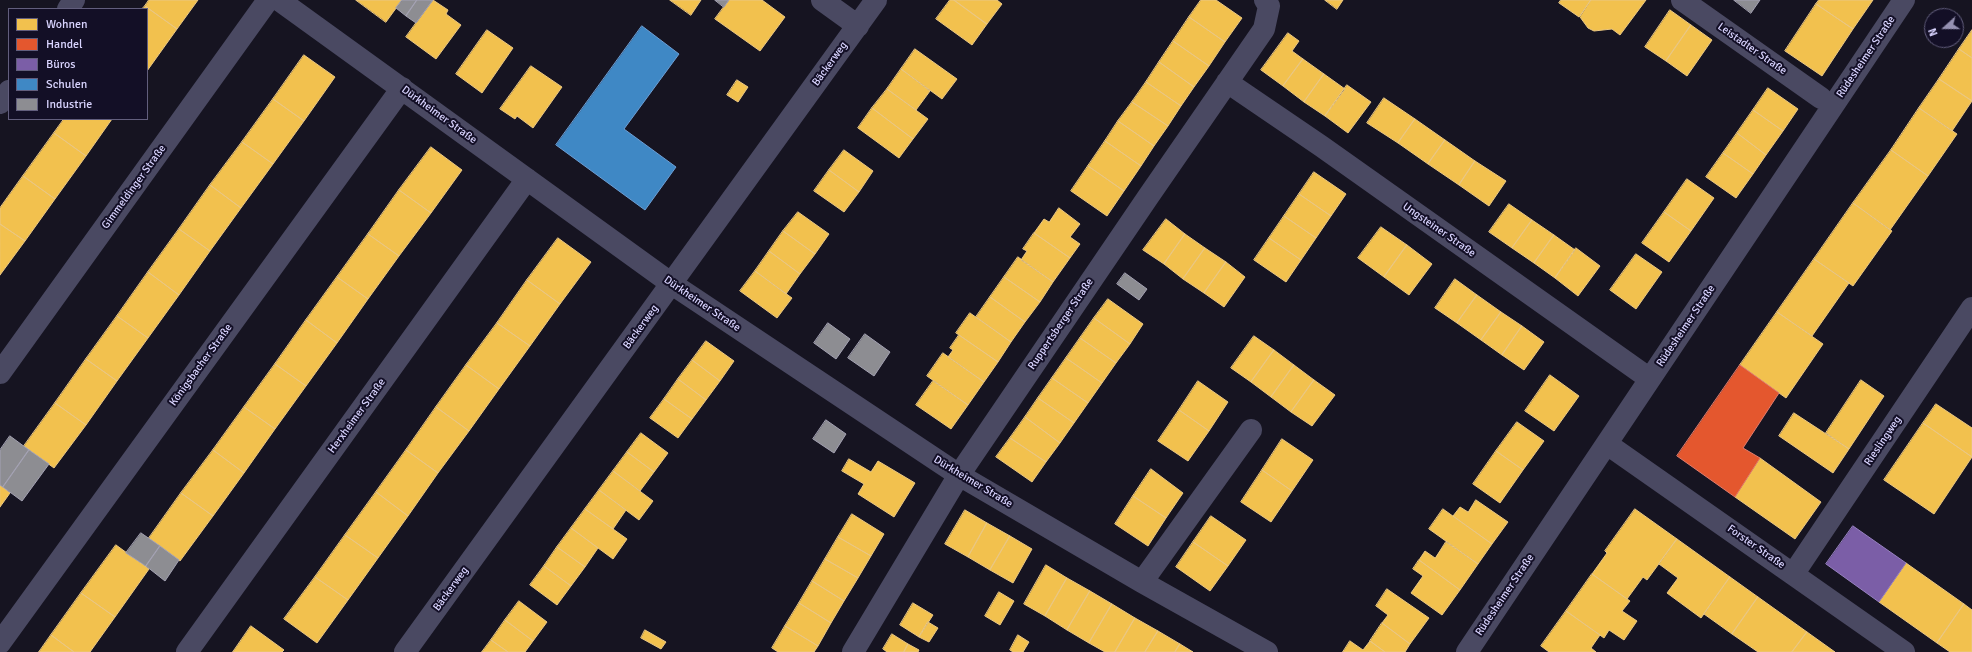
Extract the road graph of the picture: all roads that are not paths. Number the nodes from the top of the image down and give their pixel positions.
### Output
1 (268, 0) edge
2 (279, 0) edge
3 (822, 0) edge
4 (876, 0) edge
5 (1265, 0) edge
6 (1682, 0) edge
7 (1904, 0) edge
8 (858, 26) junction
9 (1227, 82) junction
10 (402, 88) junction
11 (8, 92) edge
12 (1821, 98) dead end
13 (0, 103) edge
14 (527, 179) junction
15 (672, 284) junction
16 (1972, 308) edge
17 (0, 373) edge
18 (1650, 379) junction
19 (1251, 430) dead end
20 (1607, 444) junction
21 (959, 475) junction
22 (1794, 573) junction
23 (1142, 582) junction
24 (0, 643) edge
25 (187, 652) edge
26 (405, 652) edge
27 (853, 652) edge
28 (1267, 652) edge
29 (1467, 652) edge
30 (1904, 652) edge

1 - 17 street, Gimmeldinger Straße
2 - 10 street, Dürkheimer Straße
3 - 8 street
4 - 8 street, Bäckerweg
5 - 9 street, Ruppertsberger Straße
6 - 12 street, Leistadter Straße
7 - 18 street, Rüdesheimer Straße
8 - 15 street, Bäckerweg
9 - 18 street, Ungsteiner Straße
9 - 21 street, Ruppertsberger Straße
10 - 14 street, Dürkheimer Straße
10 - 24 street, Königsbacher Straße
11 - 13 street
14 - 15 street, Dürkheimer Straße
14 - 25 street, Herxheimer Straße
15 - 21 street, Dürkheimer Straße
15 - 26 street, Bäckerweg
16 - 22 street, Rieslingweg
18 - 20 street, Rüdesheimer Straße
19 - 23 street
20 - 22 street, Forster Straße
20 - 29 street, Rüdesheimer Straße
21 - 23 street, Dürkheimer Straße
21 - 27 street, Ruppertsberger Straße
22 - 30 street, Forster Straße
23 - 28 street, Dürkheimer Straße

